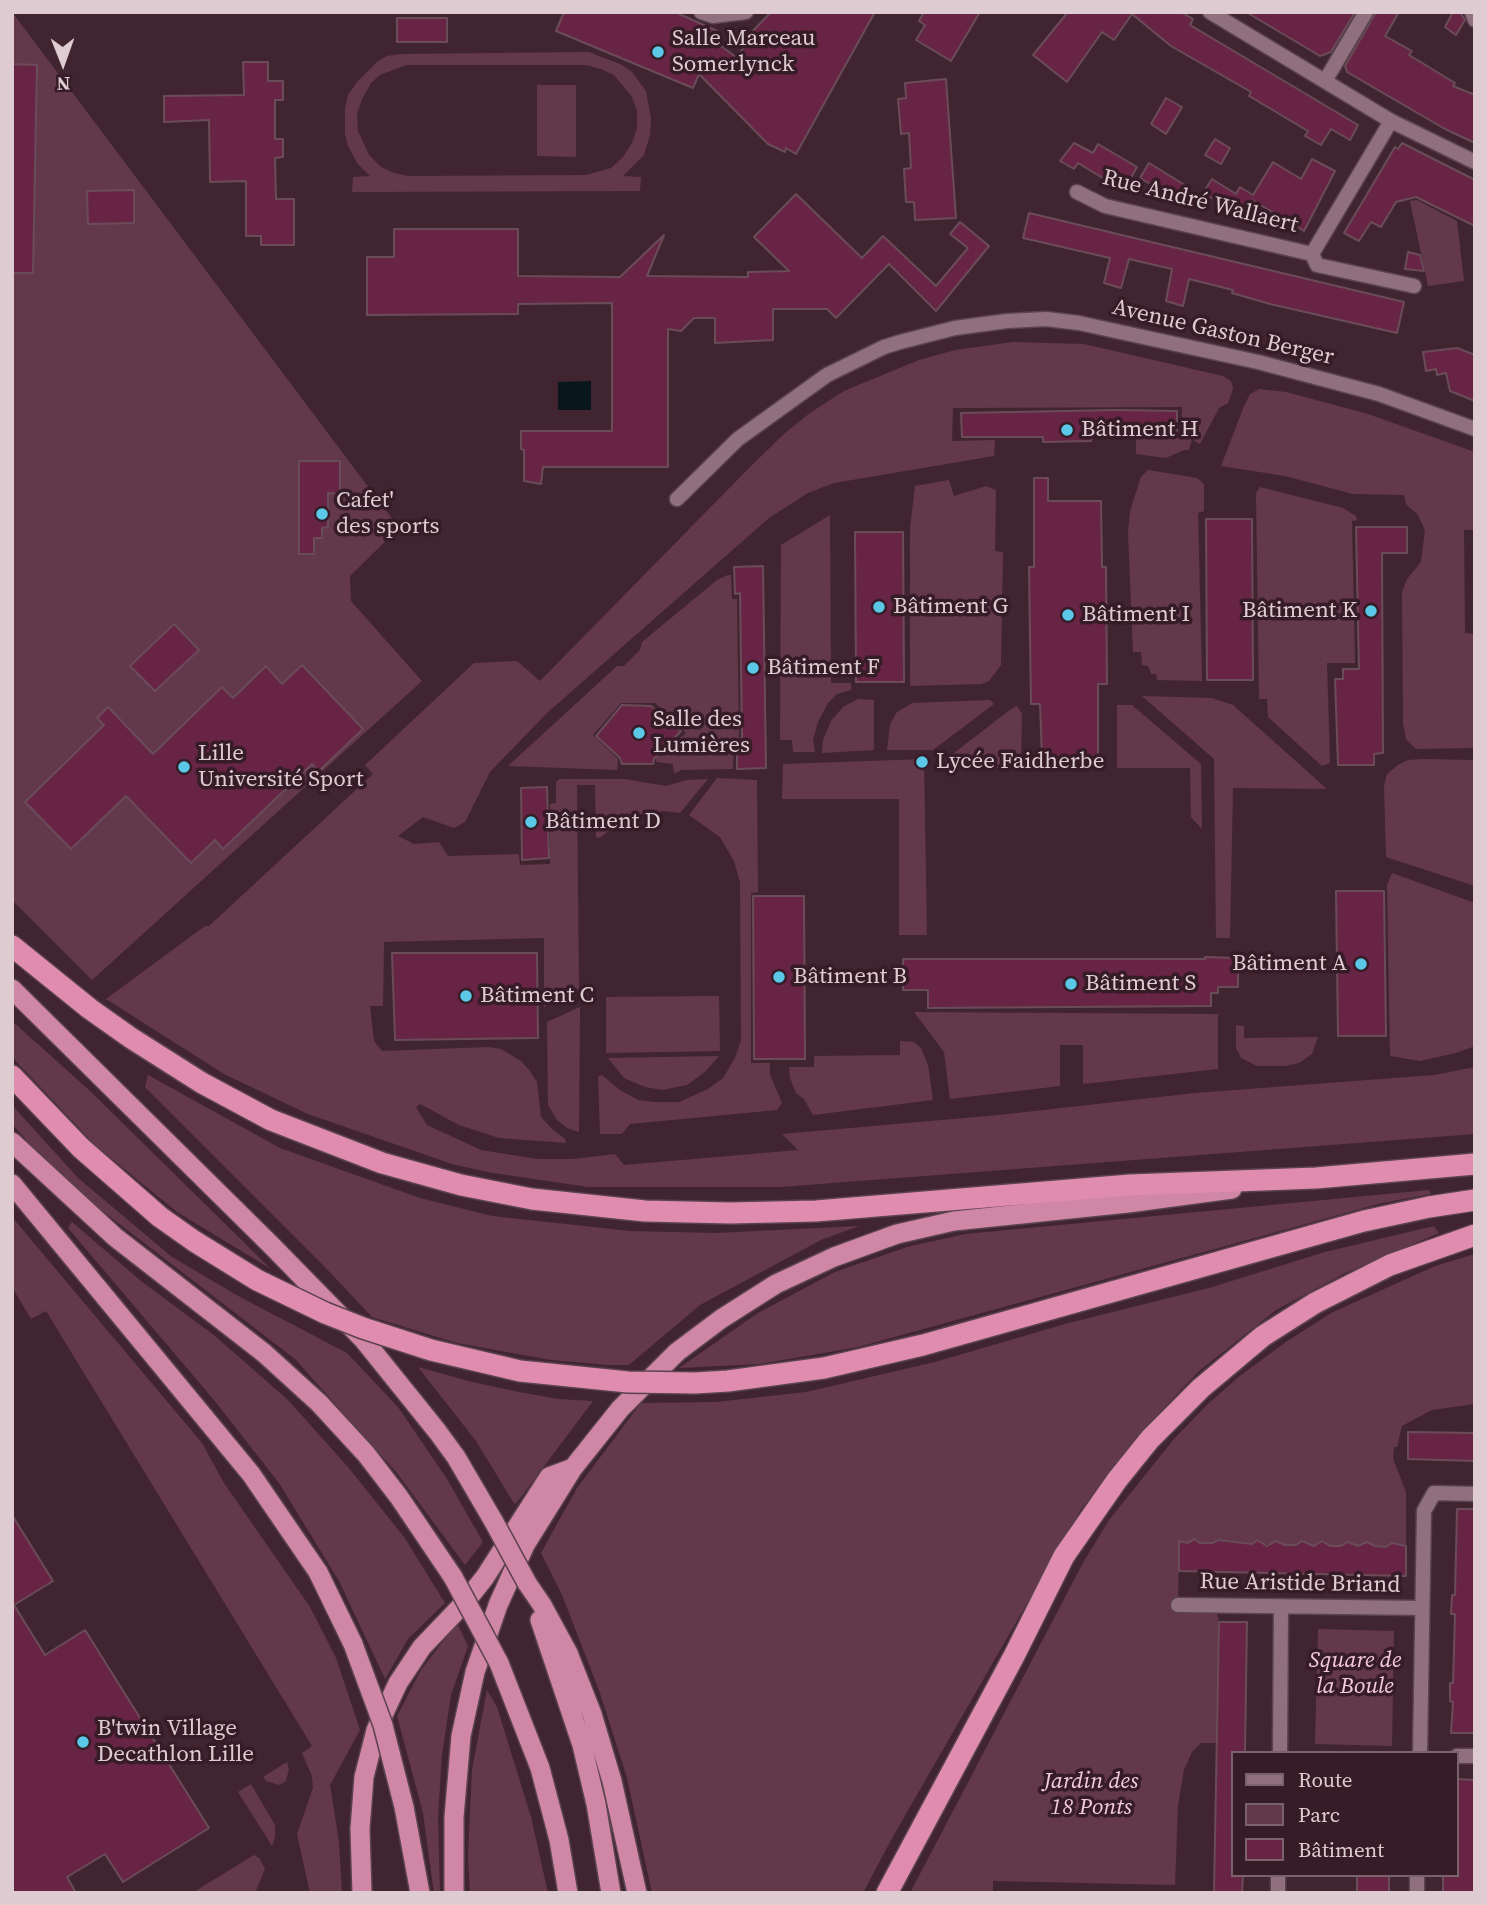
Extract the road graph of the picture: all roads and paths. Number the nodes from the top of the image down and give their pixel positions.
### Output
1 (701, 12) edge
2 (746, 12) edge
3 (1210, 12) edge
4 (1366, 12) edge
5 (1472, 12) edge
6 (1475, 20) edge
7 (1325, 81) junction
8 (1391, 121) junction
9 (1475, 162) edge
10 (1077, 192) dead end
11 (1312, 254) junction
12 (1414, 286) dead end
13 (1475, 429) edge
14 (677, 499) dead end
15 (12, 946) edge
16 (12, 989) edge
17 (12, 1076) edge
18 (12, 1142) edge
19 (1475, 1164) edge
20 (1316, 1178) junction
21 (12, 1184) edge
22 (1475, 1200) edge
23 (1475, 1235) edge
24 (573, 1468) junction
25 (1475, 1494) edge
26 (527, 1583) junction
27 (1178, 1605) dead end
28 (1282, 1606) junction
29 (1422, 1608) junction
30 (1280, 1751) edge
31 (1420, 1751) edge
32 (404, 1807) junction
33 (362, 1893) edge
34 (414, 1893) edge
35 (420, 1893) edge
36 (454, 1893) edge
37 (568, 1893) edge
38 (611, 1893) edge
39 (637, 1893) edge
40 (887, 1893) edge

1 - 2 street
3 - 7 street
4 - 7 street
5 - 6 street
7 - 8 street
8 - 9 street
8 - 11 street, Rue André Wallaert
10 - 11 street, Rue André Wallaert
11 - 12 street, Rue André Wallaert
13 - 14 street, Avenue Gaston Berger
15 - 20 highway
16 - 26 highway, bridge
17 - 22 highway, bridge
18 - 37 highway, bridge
19 - 20 highway
20 - 24 highway
21 - 32 highway, bridge
23 - 40 highway
24 - 33 highway
24 - 36 highway
25 - 29 street
26 - 38 highway
26 - 39 highway
27 - 28 street, Rue Aristide Briand
28 - 29 street, Rue Aristide Briand
28 - 30 street
29 - 31 street
32 - 34 highway
32 - 35 highway

